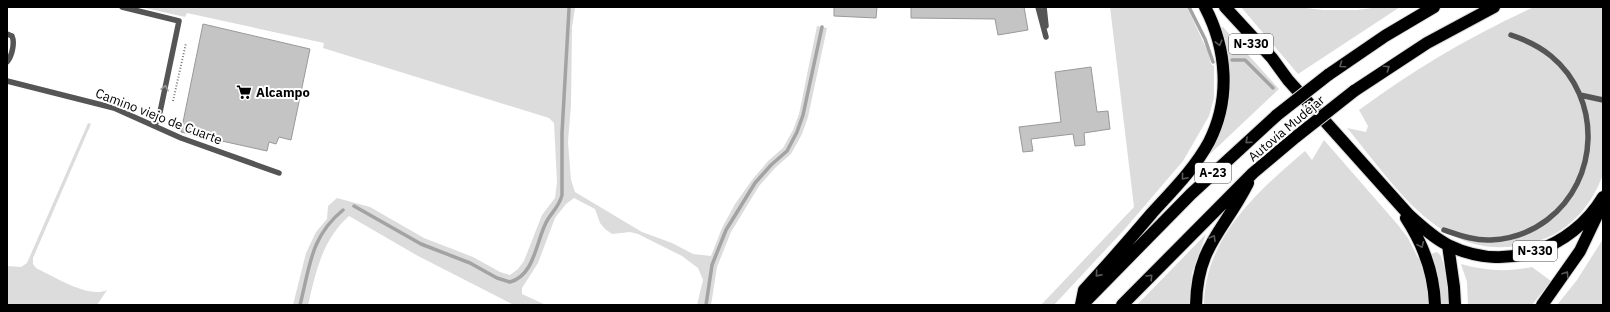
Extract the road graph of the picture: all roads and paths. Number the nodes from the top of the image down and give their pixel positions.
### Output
1 (122, 7) edge
2 (1038, 7) edge
3 (1044, 7) edge
4 (1205, 7) edge
5 (1216, 7) edge
6 (1225, 7) edge
7 (1434, 7) edge
8 (1494, 7) edge
9 (7, 34) edge
10 (1511, 35) dead end
11 (186, 43) dead end
12 (7, 62) edge
13 (1288, 80) junction
14 (7, 81) edge
15 (1580, 95) junction
16 (1603, 100) edge
17 (173, 101) dead end
18 (155, 125) junction
19 (279, 173) dead end
20 (1253, 173) junction
21 (1603, 197) edge
22 (1394, 200) junction
23 (1603, 202) edge
24 (1444, 230) dead end
25 (1448, 245) junction
26 (1082, 305) edge
27 (1122, 305) edge
28 (1196, 305) edge
29 (1435, 305) edge
30 (1455, 305) edge
31 (1542, 305) edge

18 -> 1 lane
2 - 3 lane
4 -> 26 highway
5 - 13 highway, N-330
6 - 13 highway, N-330
7 -> 26 highway, Autovía Mudéjar / A-23, bridge
20 -> 8 highway, Autovía Mudéjar / A-23, bridge
9 - 12 lane
10 - 15 lane
11 - 17 path
13 - 22 highway, N-330
14 - 18 lane, Camino viejo de Cuarte
15 - 16 lane
15 - 24 lane
18 - 19 lane, Camino viejo de Cuarte
27 -> 20 highway, Autovía Mudéjar / A-23
28 -> 20 highway
21 - 25 highway, N-330
22 - 25 highway, N-330
22 -> 29 highway
31 -> 23 highway
25 - 30 highway

